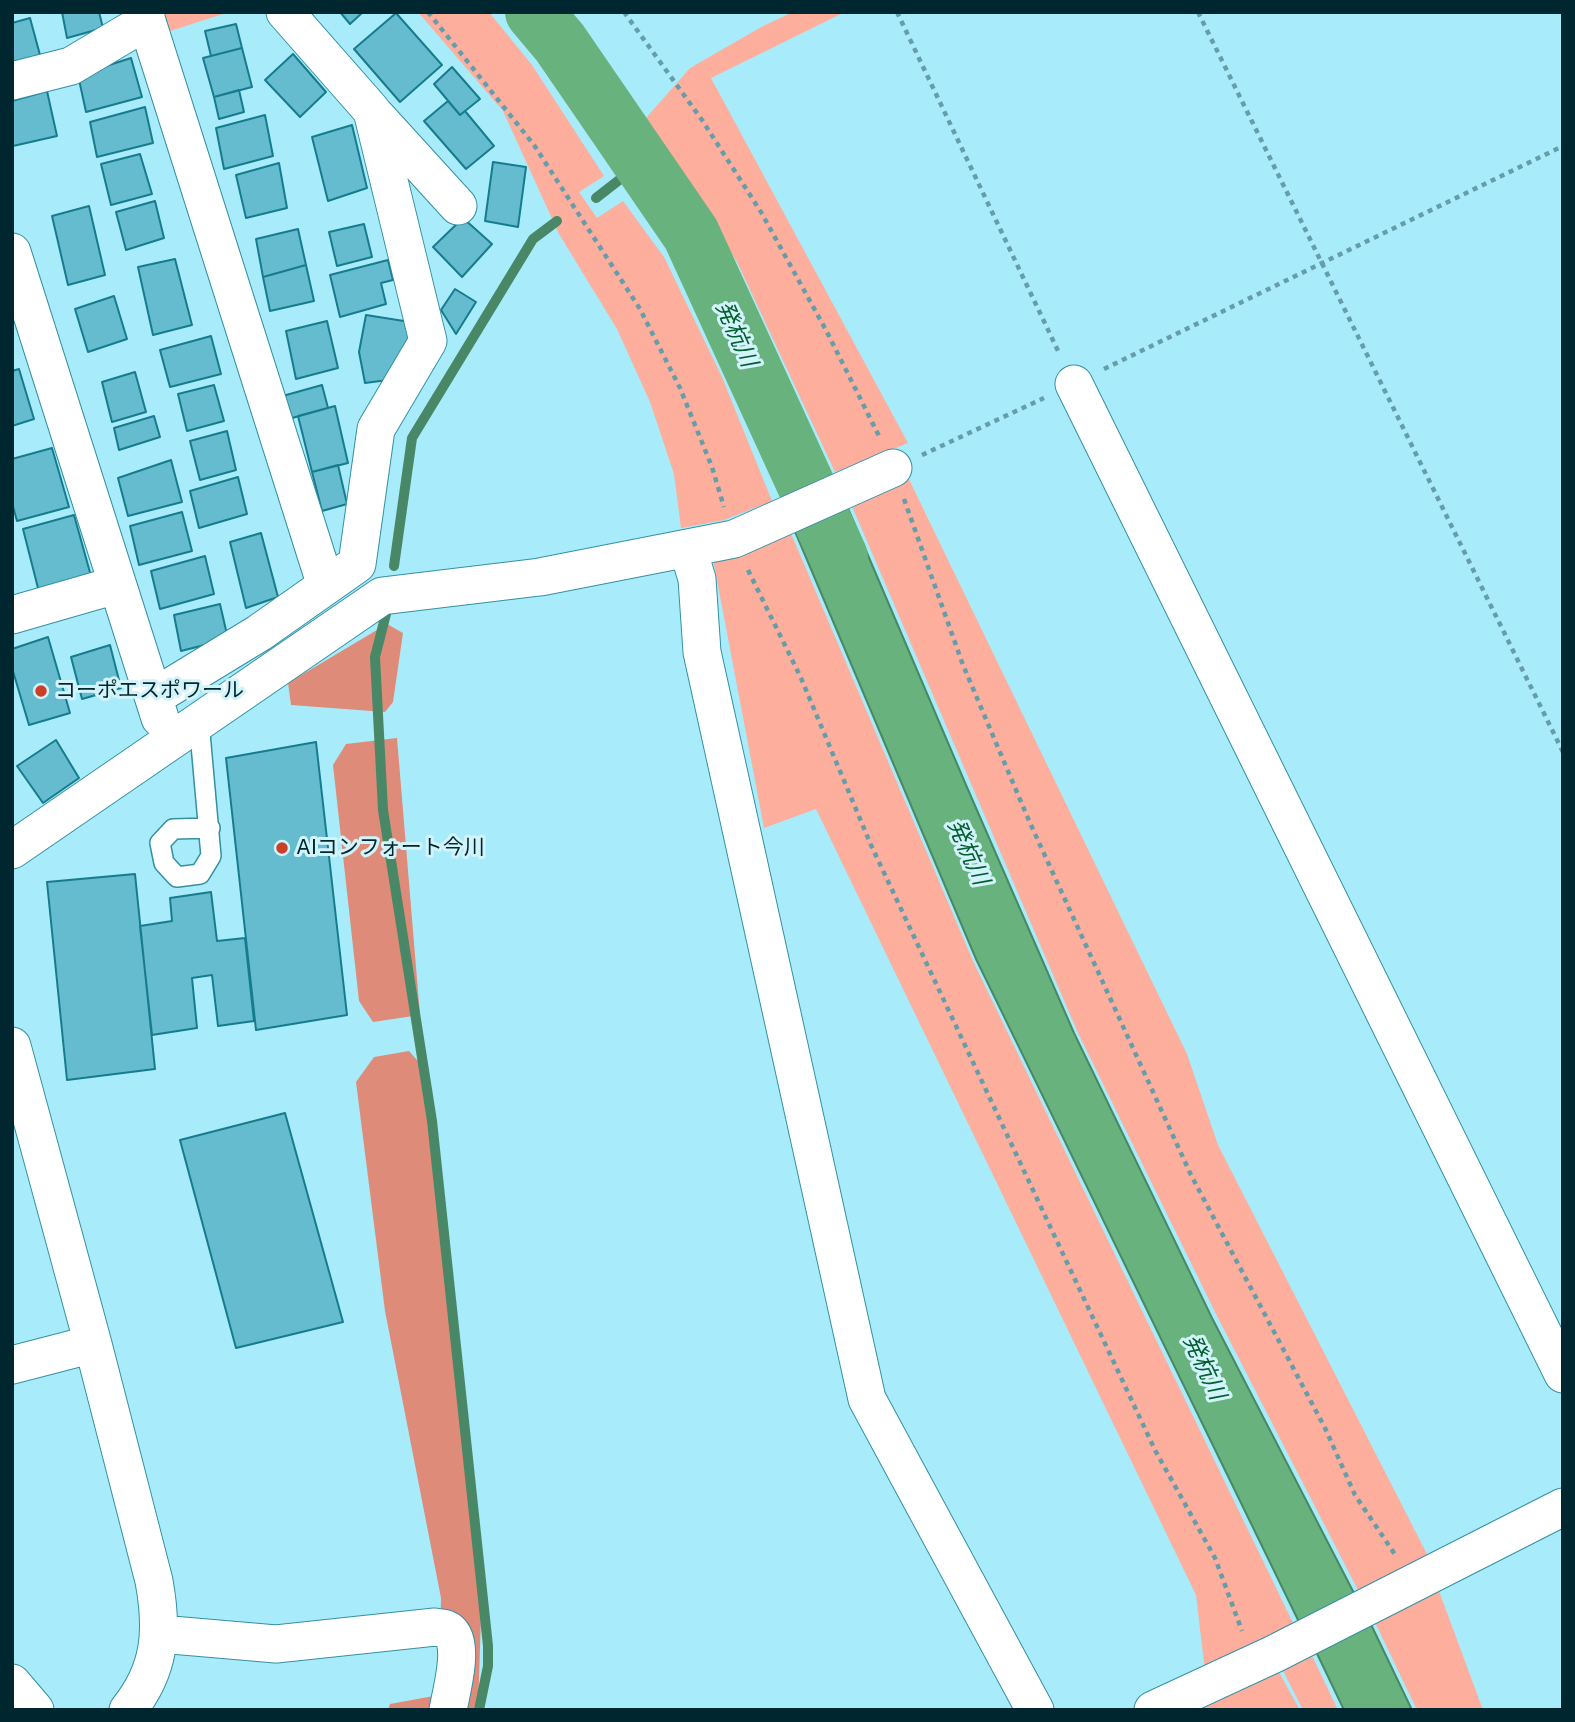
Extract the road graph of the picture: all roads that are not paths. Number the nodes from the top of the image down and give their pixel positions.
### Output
1 (285, 12) edge
2 (145, 17) edge
3 (12, 81) edge
4 (372, 111) junction
5 (458, 206) dead end
6 (12, 252) edge
7 (1074, 384) road end
8 (893, 468) road end
9 (688, 549) junction
10 (116, 585) junction
11 (326, 586) junction
12 (12, 615) edge
13 (154, 697) junction
14 (199, 722) junction
15 (167, 742) junction
16 (210, 828) dead end
17 (14, 844) edge
18 (12, 1046) edge
19 (93, 1343) junction
20 (12, 1365) edge
21 (1563, 1374) edge
22 (1563, 1507) edge
23 (160, 1633) junction
24 (12, 1683) edge
25 (35, 1710) edge
26 (128, 1710) edge
27 (448, 1710) edge
28 (1035, 1710) edge
29 (1153, 1710) edge

1 - 4 street
2 - 3 street
2 - 11 street
4 - 5 street
4 - 11 street
6 - 10 street
7 - 21 street
8 - 9 street
9 - 14 street
9 - 28 street
10 - 12 street
10 - 13 street
11 - 13 street
13 - 15 street
14 - 15 street
14 - 16 lane
15 - 17 street
18 - 19 street
19 - 20 street
19 - 23 street
22 - 29 street
23 - 26 street
23 - 27 street
24 - 25 street

